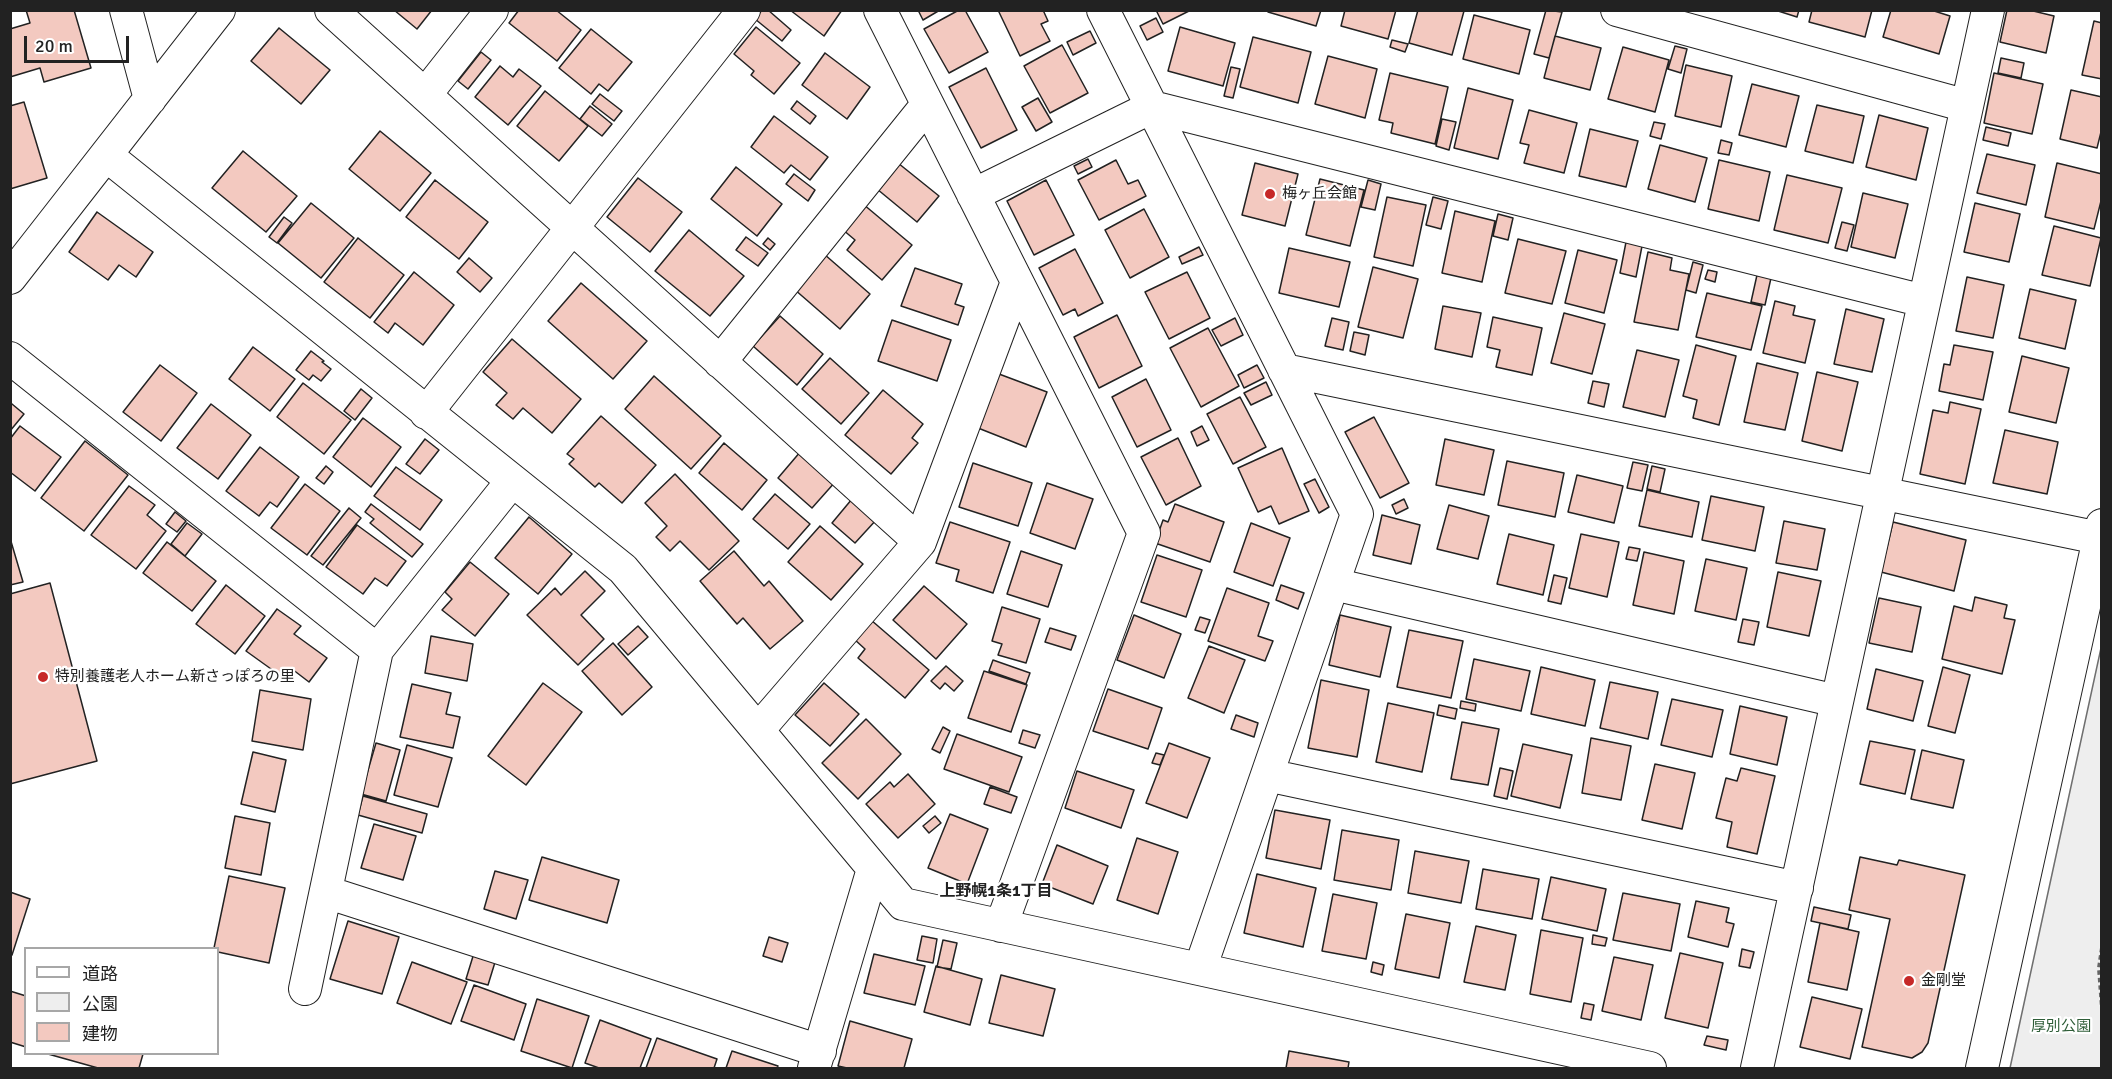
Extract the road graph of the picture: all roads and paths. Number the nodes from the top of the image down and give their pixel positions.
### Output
1 (126, 10) edge
2 (219, 10) edge
3 (331, 10) edge
4 (492, 10) edge
5 (744, 10) edge
6 (879, 10) edge
7 (1103, 10) edge
8 (1617, 10) edge
9 (1988, 10) edge
10 (425, 95) junction
11 (150, 99) junction
12 (927, 105) junction
13 (1967, 106) junction
14 (1152, 107) junction
15 (106, 155) junction
16 (973, 195) junction
17 (572, 228) junction
18 (10, 278) edge
19 (1017, 282) junction
20 (1924, 301) junction
21 (10, 357) edge
22 (720, 362) junction
23 (1284, 370) junction
24 (426, 413) junction
25 (512, 481) junction
26 (1882, 493) junction
27 (2100, 531) edge
28 (920, 542) junction
29 (1333, 584) junction
30 (377, 650) junction
31 (1837, 701) junction
32 (758, 730) junction
33 (1267, 776) junction
34 (873, 869) junction
35 (1797, 888) junction
36 (326, 892) junction
37 (1001, 926) junction
38 (2102, 948) edge
39 (1200, 969) junction
40 (305, 989) dead end
41 (2102, 1008) edge
42 (817, 1060) edge
43 (1650, 1068) edge
44 (1757, 1068) edge
45 (1982, 1068) edge

1 - 11 street
2 - 11 street
3 - 10 street
4 - 10 street
5 - 17 street
6 - 12 street
7 - 14 street
8 - 13 street
9 - 13 street
10 - 17 street
11 - 15 street
12 - 16 street
12 - 22 street
13 - 20 street
14 - 16 street
14 - 20 street
14 - 23 street
15 - 18 street
15 - 24 street
16 - 19 street
17 - 22 street
17 - 24 street
19 - 28 street
19 - 37 street
20 - 26 street
21 - 30 street
22 - 28 street
23 - 26 street
23 - 29 street
24 - 25 street
25 - 30 street
25 - 32 street
26 - 27 street
26 - 31 street
27 - 45 street
28 - 32 street
29 - 31 street
29 - 33 street
30 - 36 street
31 - 35 street
32 - 34 street
33 - 35 street
33 - 39 street
34 - 37 street
34 - 42 street
35 - 44 street
36 - 40 street
36 - 42 street
37 - 39 street
38 - 41 path
39 - 43 street

